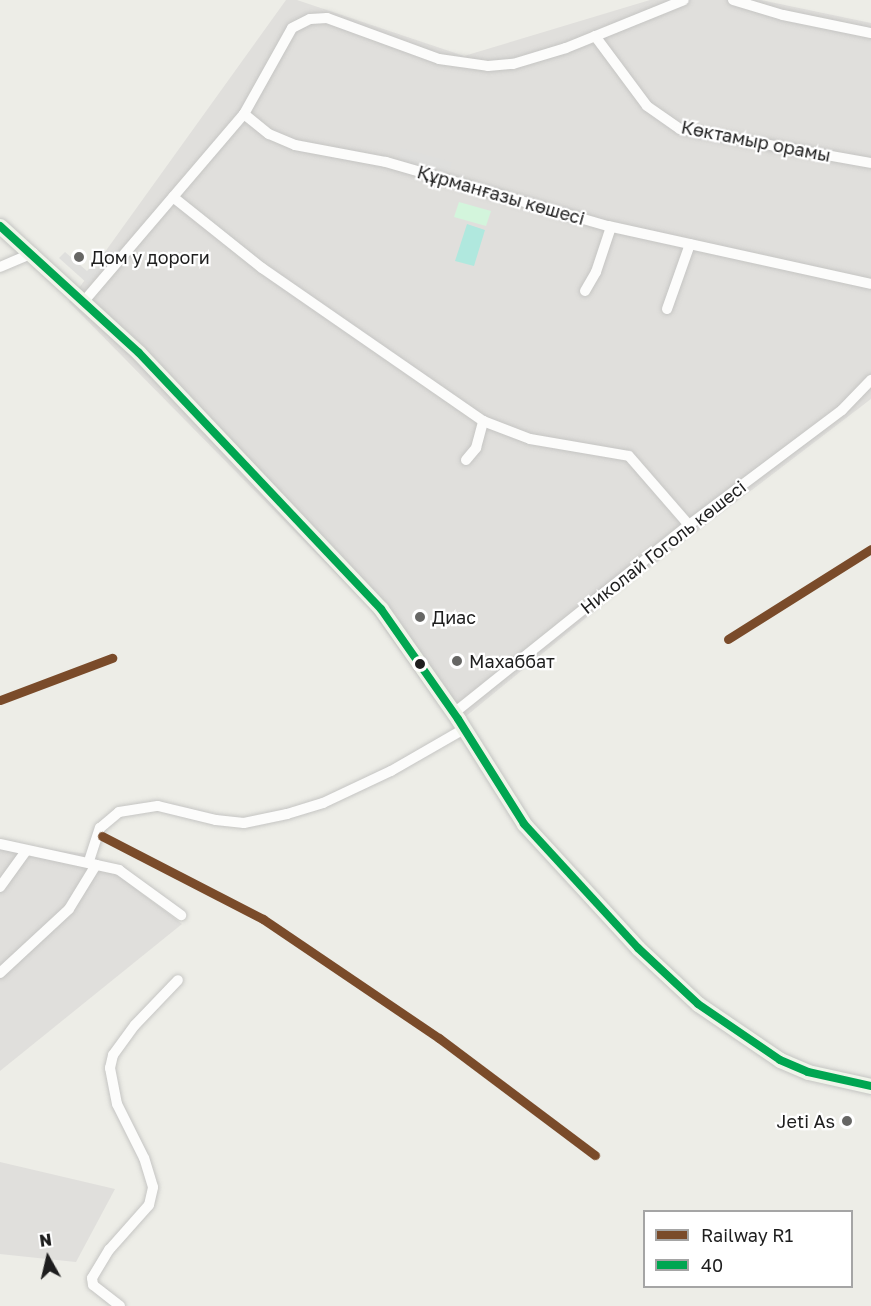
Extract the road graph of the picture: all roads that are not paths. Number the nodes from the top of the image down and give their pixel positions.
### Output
1 (684, 0) edge
2 (733, 0) edge
3 (871, 33) edge
4 (595, 36) junction
5 (244, 114) junction
6 (871, 163) edge
7 (173, 197) junction
8 (0, 226) edge
9 (611, 227) junction
10 (690, 244) junction
11 (33, 253) junction
12 (0, 267) edge
13 (871, 284) edge
14 (585, 291) dead end
15 (85, 300) junction
16 (667, 309) dead end
17 (871, 381) edge
18 (483, 421) junction
19 (466, 460) dead end
20 (688, 525) junction
21 (459, 720) junction
22 (0, 844) edge
23 (26, 851) junction
24 (93, 863) junction
25 (0, 887) edge
26 (181, 915) dead end
27 (0, 973) edge
28 (178, 980) dead end
29 (871, 1086) edge
30 (120, 1306) edge

1 - 4 street
2 - 3 street
4 - 5 street
4 - 6 street, Көктамыр орамы
5 - 7 street
5 - 9 street, Құрманғазы көшесі
7 - 15 street
7 - 18 street
8 - 11 main road
9 - 10 street, Құрманғазы көшесі
9 - 14 street
10 - 13 street, Құрманғазы көшесі
10 - 16 street
11 - 12 street
11 - 15 main road
15 - 21 main road
17 - 20 street, Николай Гоголь көшесі
18 - 19 street
18 - 20 street
20 - 21 street, Николай Гоголь көшесі
21 - 24 street, Николай Гоголь көшесі
21 - 29 main road
22 - 23 street
23 - 24 street
23 - 25 street
24 - 26 street
24 - 27 street, Николай Гоголь көшесі
28 - 30 street

